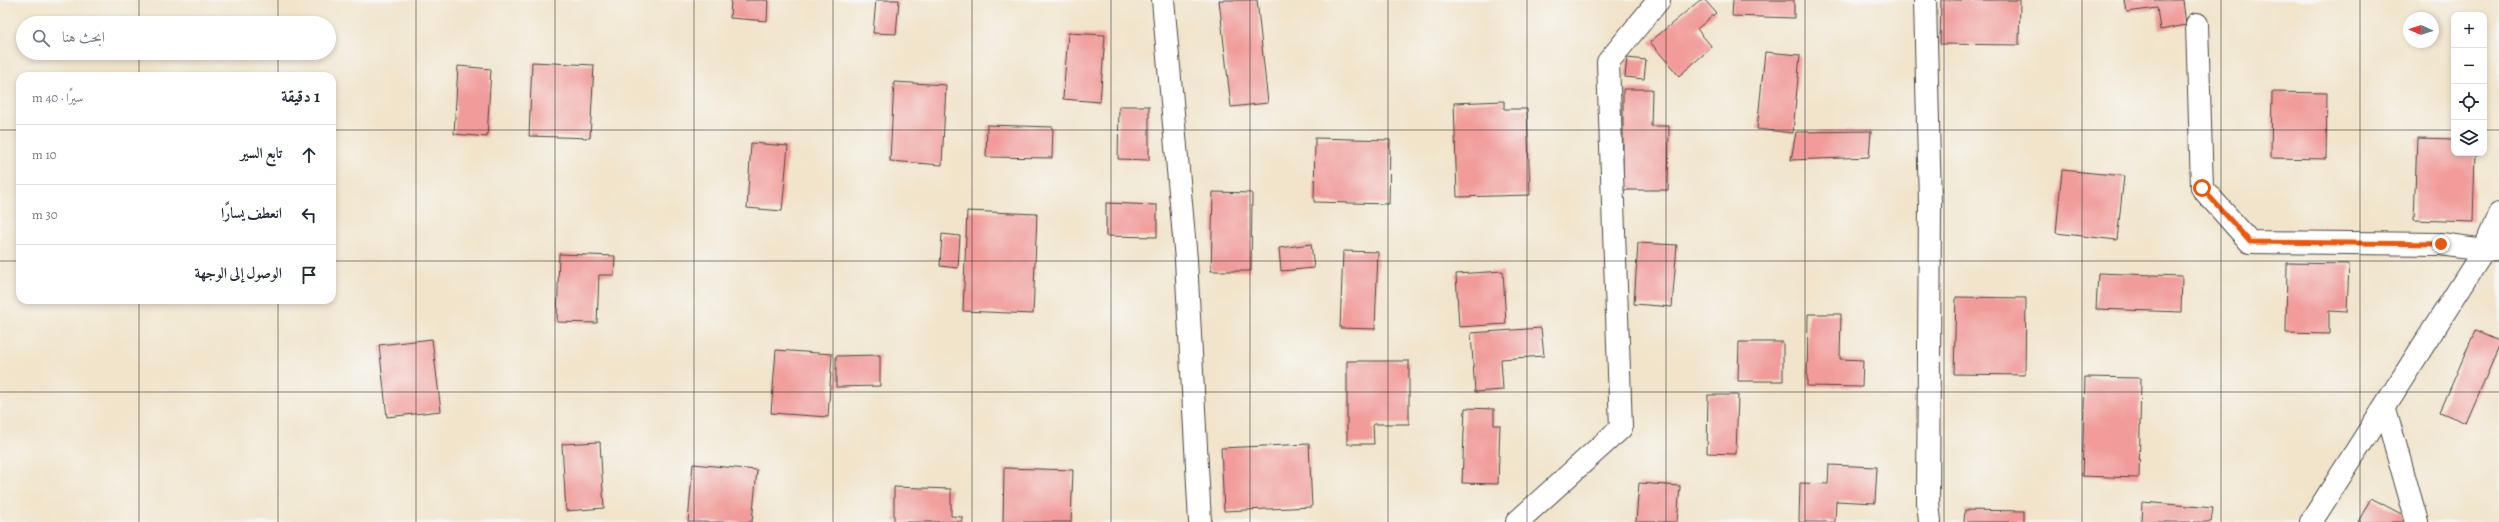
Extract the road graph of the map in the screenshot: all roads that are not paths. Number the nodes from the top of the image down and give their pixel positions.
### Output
1 (1162, 0) edge
2 (1659, 0) edge
3 (1926, 0) edge
4 (2197, 24) dead end
5 (2499, 214) edge
6 (2492, 250) edge
7 (2385, 409) junction
8 (1200, 522) edge
9 (1517, 522) edge
10 (1930, 522) edge
11 (2311, 522) edge
12 (2417, 522) edge

1 - 8 street
2 - 9 street
3 - 10 street
4 - 6 street
5 - 6 street
6 - 7 street
7 - 11 street
7 - 12 street

